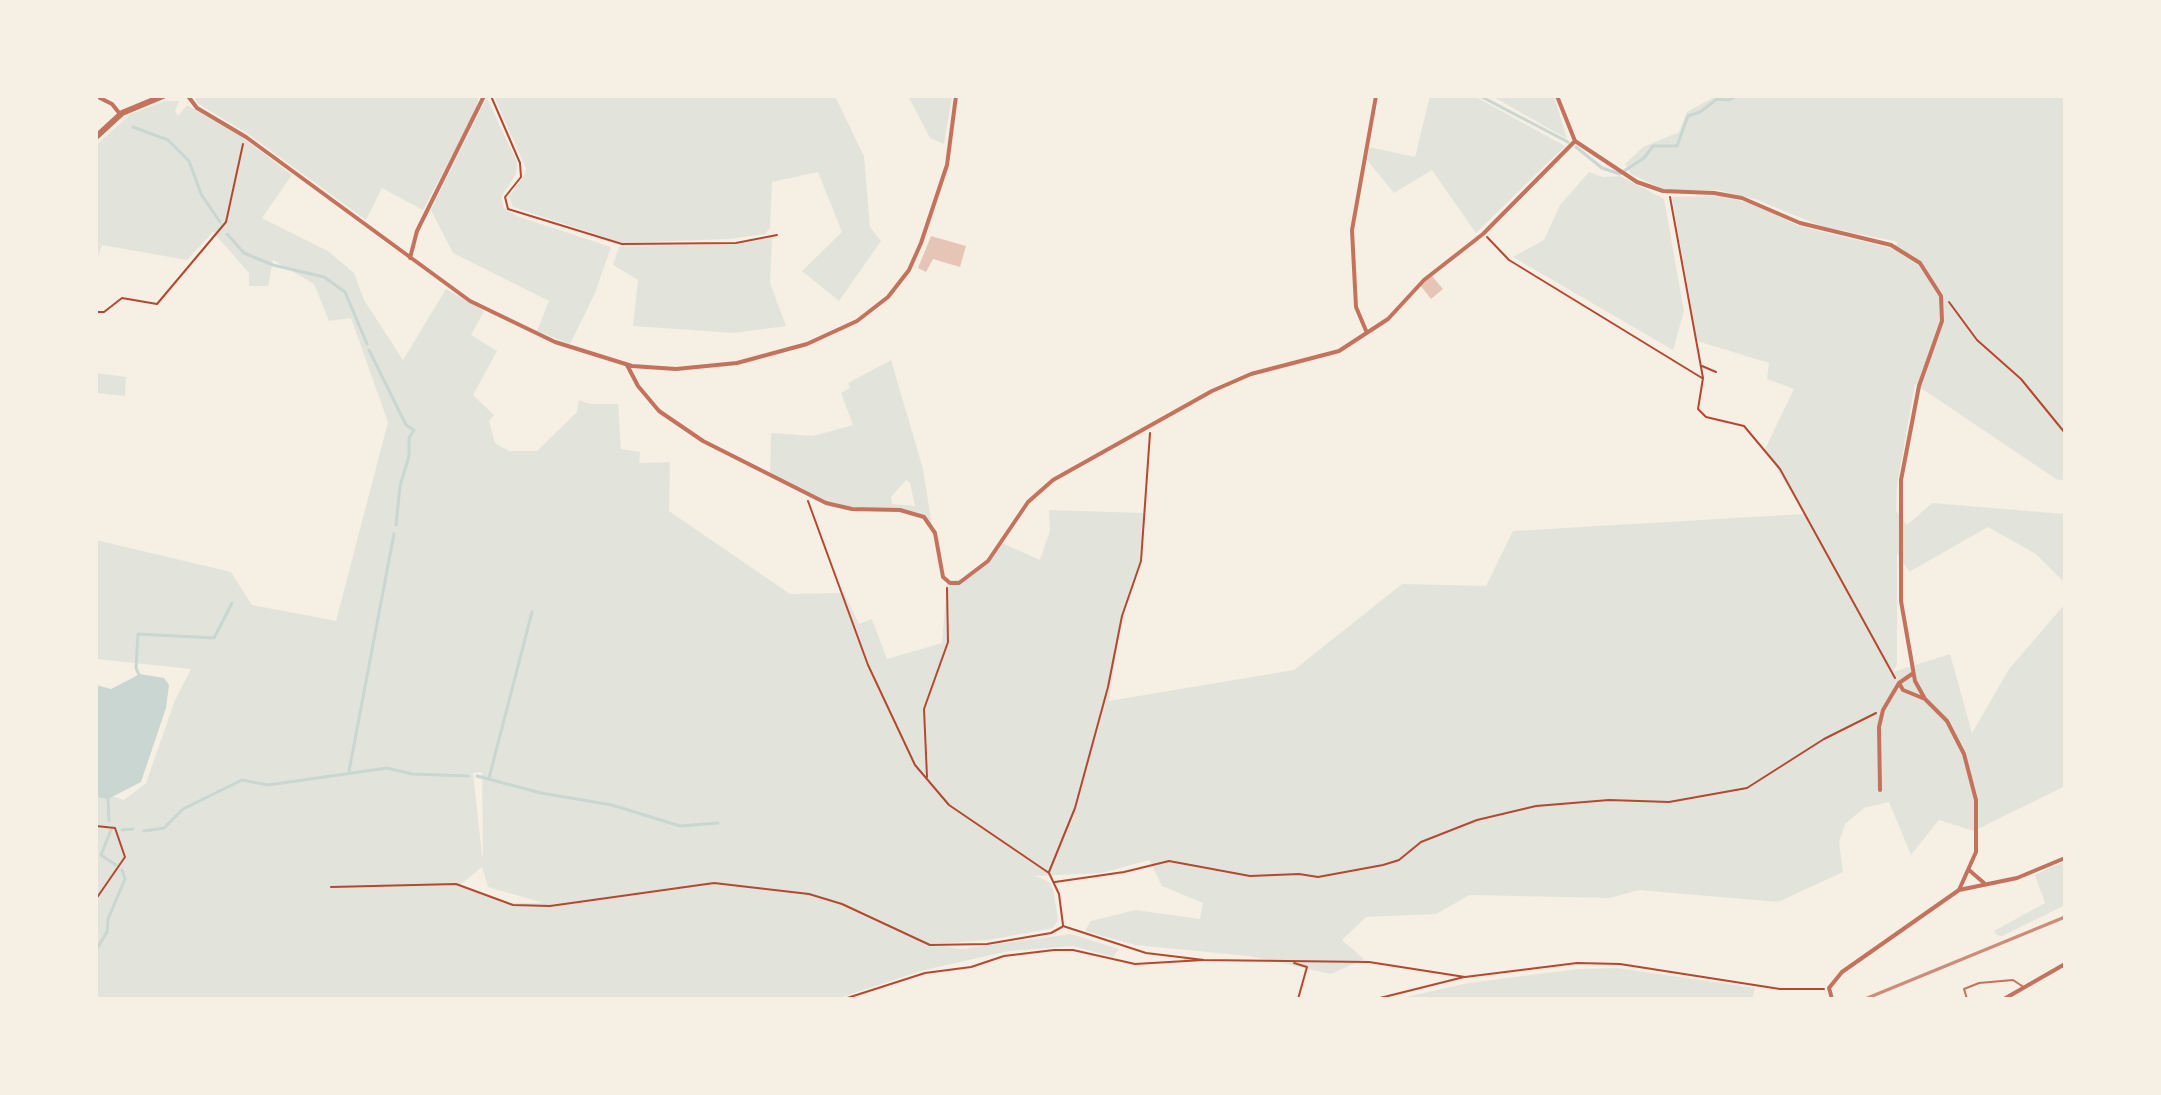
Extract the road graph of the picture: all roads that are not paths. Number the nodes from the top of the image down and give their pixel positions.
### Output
1 (96, 96) edge
2 (163, 96) edge
3 (188, 96) edge
4 (484, 96) edge
5 (956, 96) edge
6 (1376, 96) edge
7 (1557, 96) edge
8 (120, 114) junction
9 (96, 137) edge
10 (1575, 141) junction
11 (410, 258) junction
12 (1367, 333) junction
13 (627, 365) junction
14 (1912, 674) junction
15 (1899, 683) junction
16 (1925, 699) junction
17 (1880, 790) dead end
18 (2065, 858) edge
19 (1969, 870) junction
20 (1984, 883) junction
21 (1959, 890) junction
22 (2065, 964) edge
23 (2022, 986) junction
24 (1831, 998) edge
25 (1967, 999) edge
26 (2004, 999) edge

1 - 8 street
2 - 8 street
3 - 11 street
4 - 11 street
5 - 13 street
6 - 12 street
7 - 10 street
8 - 9 street
10 - 12 street
10 - 14 street
11 - 13 street
12 - 13 street
14 - 15 street
14 - 16 street
15 - 16 street
15 - 17 street
16 - 19 street
18 - 20 street
19 - 20 street
19 - 21 street
20 - 21 street
21 - 24 street
22 - 23 street
23 - 25 lane
23 - 26 street

